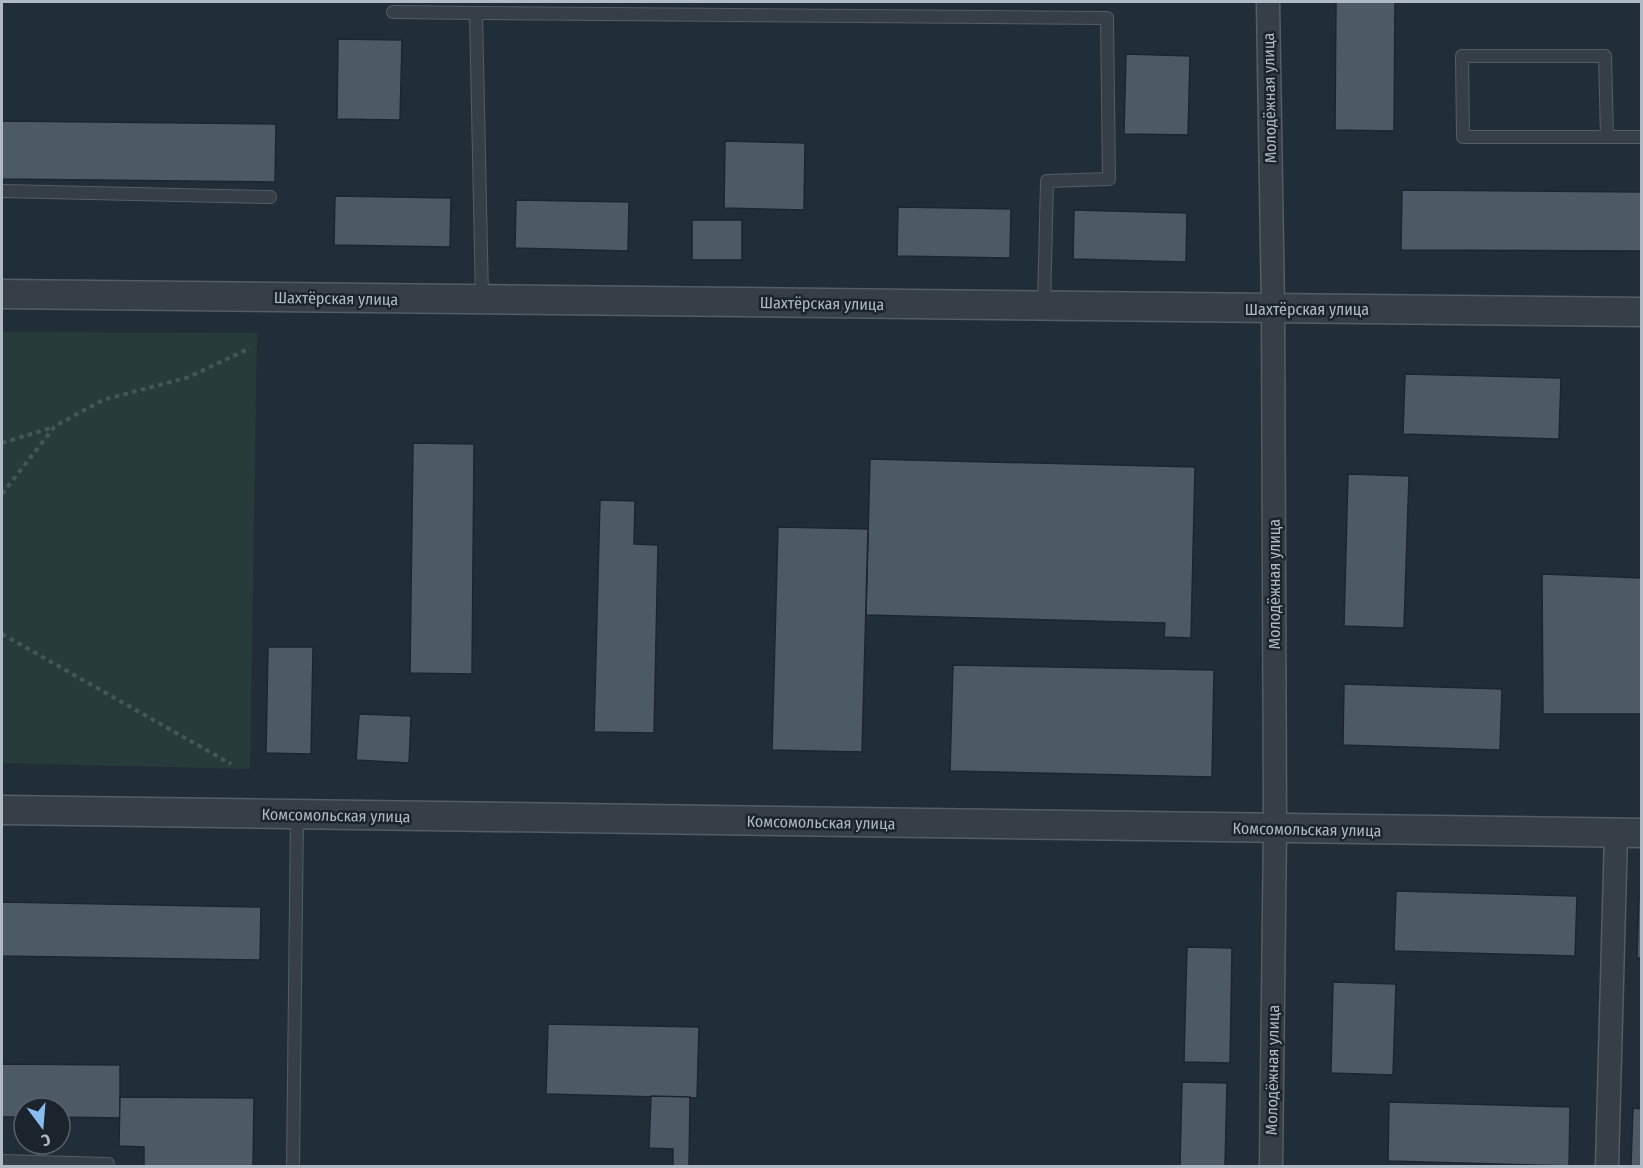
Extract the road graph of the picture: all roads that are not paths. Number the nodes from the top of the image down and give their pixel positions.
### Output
1 (1268, 2) edge
2 (393, 12) dead end
3 (476, 12) junction
4 (1607, 137) junction
5 (1641, 137) edge
6 (2, 191) edge
7 (270, 197) dead end
8 (2, 294) edge
9 (482, 299) junction
10 (1044, 306) junction
11 (1273, 308) junction
12 (1641, 312) edge
13 (2, 810) edge
14 (297, 814) junction
15 (1275, 829) junction
16 (1629, 833) edge
17 (2, 1161) edge
18 (108, 1167) edge
19 (293, 1167) edge
20 (1271, 1167) edge
21 (1607, 1167) edge

1 - 11 street, Молодёжная улица
2 - 3 lane
3 - 9 lane
3 - 10 lane
4 - 4 lane
4 - 5 lane
6 - 7 lane
8 - 9 street, Шахтёрская улица
9 - 10 street, Шахтёрская улица
10 - 11 street, Шахтёрская улица
11 - 12 street, Шахтёрская улица
11 - 15 street, Молодёжная улица
13 - 14 street, Комсомольская улица
14 - 15 street, Комсомольская улица
14 - 19 lane
15 - 16 street, Комсомольская улица
15 - 20 street, Молодёжная улица
16 - 21 street
17 - 18 lane

